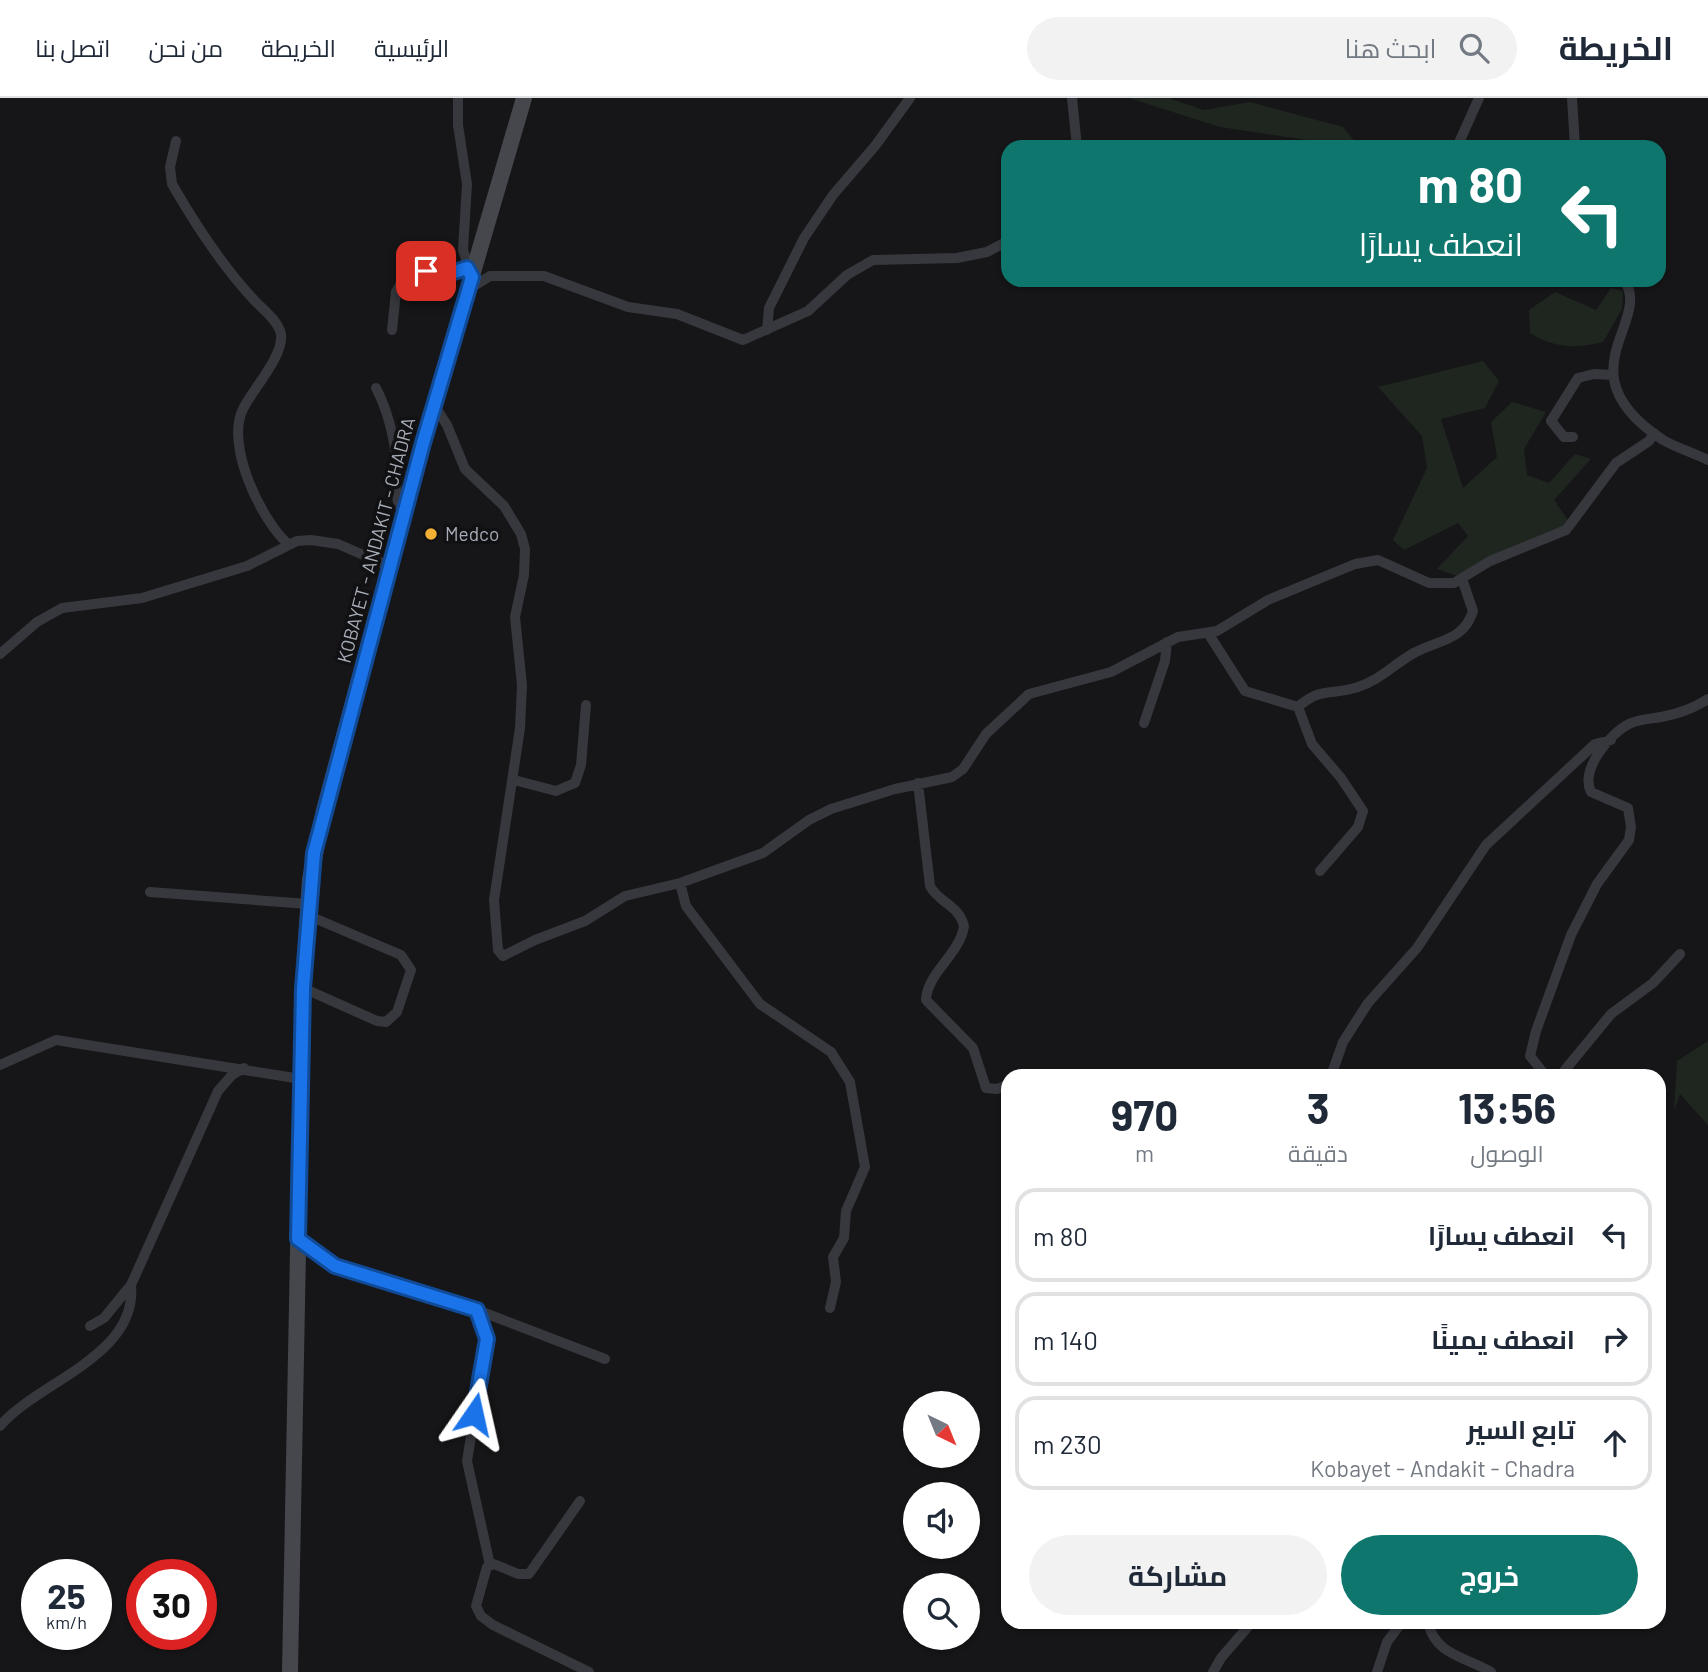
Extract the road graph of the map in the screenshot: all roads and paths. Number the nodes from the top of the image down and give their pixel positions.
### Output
1 (458, 98) edge
2 (523, 98) edge
3 (910, 98) edge
4 (1072, 98) edge
5 (1479, 98) edge
6 (1572, 98) edge
7 (1076, 140) edge
8 (1460, 140) edge
9 (1575, 140) edge
10 (176, 141) dead end
11 (1001, 245) edge
12 (469, 278) junction
13 (1626, 287) edge
14 (392, 330) dead end
15 (767, 330) junction
16 (1613, 375) junction
17 (376, 388) dead end
18 (434, 405) junction
19 (1654, 433) junction
20 (1573, 437) dead end
21 (1708, 460) edge
22 (405, 514) junction
23 (288, 544) junction
24 (391, 567) junction
25 (1462, 579) junction
26 (1208, 634) junction
27 (1167, 642) junction
28 (0, 654) edge
29 (1708, 699) edge
30 (586, 705) dead end
31 (1298, 707) junction
32 (1144, 723) dead end
33 (1611, 740) junction
34 (514, 780) junction
35 (918, 783) junction
36 (1320, 871) dead end
37 (680, 883) junction
38 (150, 892) dead end
39 (308, 909) junction
40 (1680, 954) dead end
41 (303, 988) junction
42 (0, 1065) edge
43 (244, 1068) junction
44 (1333, 1069) edge
45 (1540, 1069) edge
46 (1566, 1069) edge
47 (301, 1079) junction
48 (1001, 1088) edge
49 (298, 1239) junction
50 (131, 1285) junction
51 (830, 1308) dead end
52 (477, 1310) junction
53 (90, 1326) dead end
54 (605, 1359) dead end
55 (0, 1426) edge
56 (580, 1501) dead end
57 (490, 1565) junction
58 (1246, 1629) edge
59 (1397, 1629) edge
60 (1432, 1629) edge
61 (290, 1672) edge
62 (589, 1672) edge
63 (1213, 1672) edge
64 (1377, 1672) edge
65 (1491, 1672) edge

1 - 12 street
2 - 12 main road, KOBAYET - ANDAKIT - CHADRA
3 - 15 street
4 - 7 street
5 - 8 street
6 - 9 street
10 - 23 street
11 - 15 street
12 - 14 street
12 - 15 street
12 - 18 main road, KOBAYET - ANDAKIT - CHADRA
13 - 16 street
16 - 19 street
16 - 20 street
17 - 22 street
18 - 22 main road, KOBAYET - ANDAKIT - CHADRA
18 - 34 street
19 - 21 street
19 - 25 street
22 - 24 main road, KOBAYET - ANDAKIT - CHADRA
23 - 24 street
23 - 28 street
24 - 39 main road, KOBAYET - ANDAKIT - CHADRA
25 - 26 street
25 - 31 street
26 - 27 street
26 - 31 street
27 - 32 street
27 - 35 street
29 - 33 street
30 - 34 street
31 - 36 street
33 - 44 street
33 - 45 street
34 - 37 street
35 - 37 street
35 - 48 street
37 - 51 street
38 - 39 street
39 - 41 main road, KOBAYET - ANDAKIT - CHADRA
39 - 41 street
40 - 46 street
41 - 47 main road, KOBAYET - ANDAKIT - CHADRA
42 - 43 street
43 - 47 street
43 - 50 street
47 - 49 main road, KOBAYET - ANDAKIT - CHADRA
49 - 52 street
49 - 61 main road, KOBAYET - ANDAKIT - CHADRA
50 - 53 street
50 - 55 street
52 - 54 street
52 - 57 street
56 - 57 street
57 - 62 street
58 - 63 street
59 - 64 street
60 - 65 street

